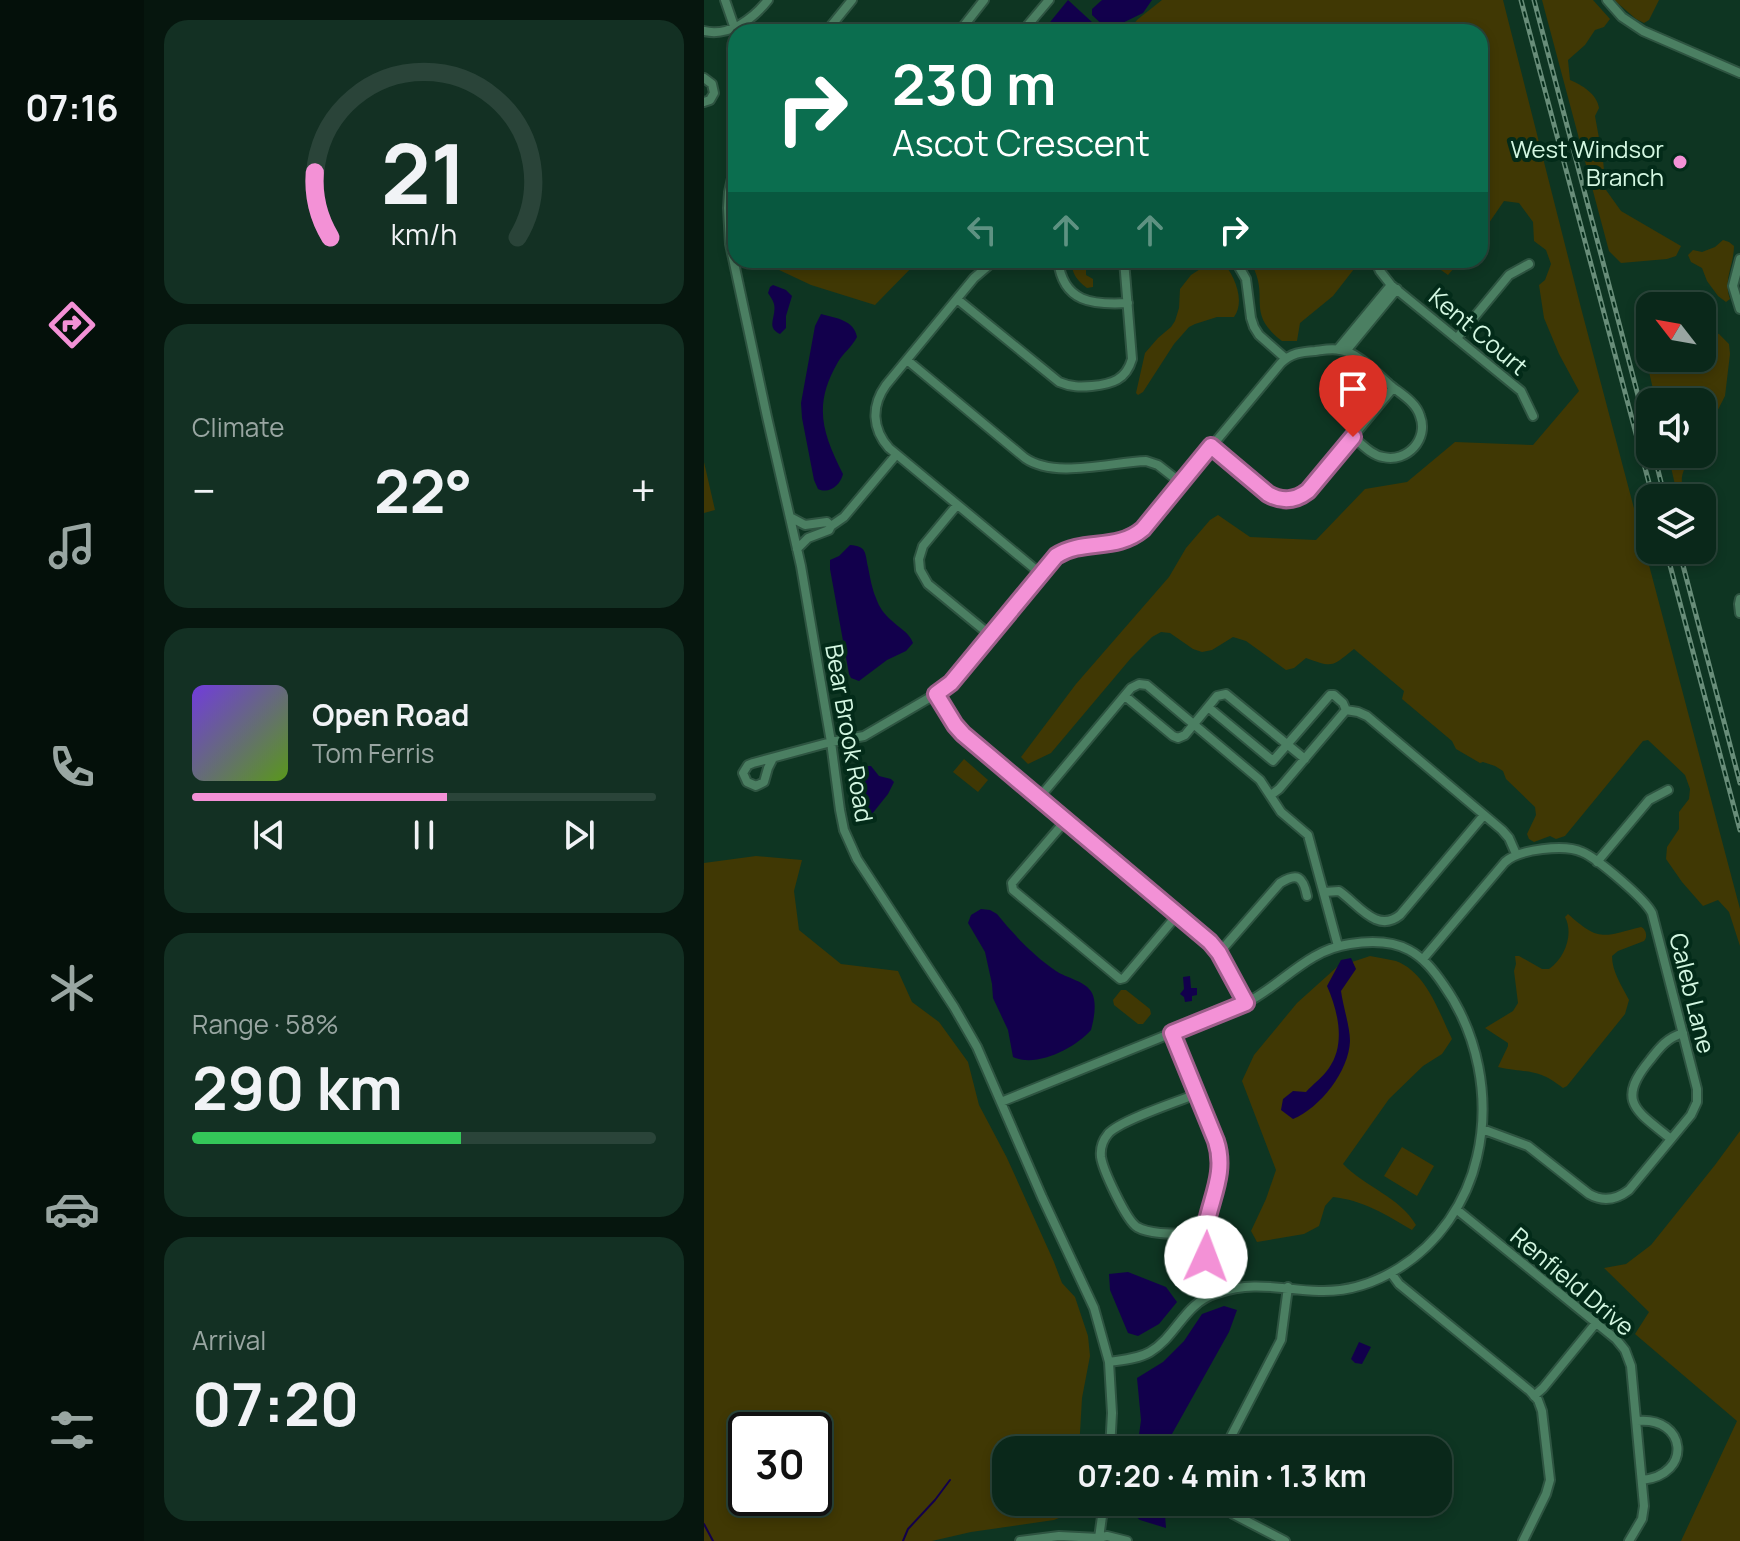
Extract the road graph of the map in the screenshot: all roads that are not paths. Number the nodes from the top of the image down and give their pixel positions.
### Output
1 (725, 0) edge
2 (768, 0) edge
3 (852, 0) edge
4 (984, 0) edge
5 (1049, 0) edge
6 (1607, 0) edge
7 (733, 24) edge
8 (742, 24) edge
9 (832, 24) edge
10 (965, 24) edge
11 (1029, 24) edge
12 (704, 31) edge
13 (728, 31) edge
14 (1740, 73) edge
15 (704, 78) edge
16 (704, 102) edge
17 (1740, 259) edge
18 (1529, 264) dead end
19 (735, 268) edge
20 (985, 268) edge
21 (1059, 268) edge
22 (1125, 268) edge
23 (1240, 268) edge
24 (1378, 268) edge
25 (1394, 287) junction
26 (957, 299) junction
27 (1128, 303) junction
28 (1740, 309) edge
29 (1457, 338) junction
30 (1342, 350) junction
31 (1285, 358) junction
32 (907, 360) junction
33 (1393, 388) junction
34 (1533, 416) dead end
35 (1353, 437) junction
36 (1211, 446) junction
37 (896, 455) junction
38 (1181, 483) junction
39 (957, 505) junction
40 (790, 517) junction
41 (831, 526) junction
42 (797, 549) junction
43 (1041, 574) junction
44 (1740, 599) edge
45 (1740, 613) edge
46 (990, 635) junction
47 (936, 694) junction
48 (1125, 696) junction
49 (1208, 707) junction
50 (1346, 710) junction
51 (1194, 724) junction
52 (831, 742) junction
53 (1288, 745) junction
54 (773, 758) dead end
55 (1305, 759) junction
56 (1668, 790) dead end
57 (1271, 795) junction
58 (1039, 798) junction
59 (1484, 815) junction
60 (1066, 820) junction
61 (1516, 854) junction
62 (1597, 862) junction
63 (1324, 892) junction
64 (1307, 896) dead end
65 (1178, 914) junction
66 (1338, 946) junction
67 (1219, 953) junction
68 (1423, 959) junction
69 (1246, 1003) junction
70 (1172, 1033) junction
71 (1683, 1033) junction
72 (1197, 1094) junction
73 (1001, 1102) junction
74 (1482, 1129) junction
75 (1671, 1139) junction
76 (1456, 1209) junction
77 (1204, 1234) junction
78 (1391, 1273) junction
79 (1288, 1287) junction
80 (1217, 1293) junction
81 (1596, 1323) junction
82 (1109, 1362) junction
83 (1534, 1396) junction
84 (1637, 1421) junction
85 (1111, 1436) edge
86 (1231, 1436) edge
87 (1642, 1480) junction
88 (1103, 1516) edge
89 (1237, 1516) edge
90 (1101, 1540) edge
91 (1020, 1541) edge
92 (1127, 1541) edge
93 (1285, 1541) edge
94 (1523, 1541) edge
95 (1629, 1541) edge

1 - 7 street
2 - 8 street
3 - 9 street
4 - 10 street
5 - 11 street
6 - 14 street
12 - 13 street
15 - 16 street
17 - 28 street
18 - 29 street
19 - 40 street, Bear Brook Road
20 - 26 street
21 - 27 street
22 - 27 street
23 - 31 street
24 - 25 street, Kent Court
25 - 29 street, Kent Court
25 - 30 street
26 - 27 street
26 - 32 street
29 - 34 street, Kent Court
30 - 31 street
30 - 33 street
31 - 36 street
32 - 37 street
32 - 38 street
33 - 35 street
33 - 35 street
35 - 36 street
36 - 38 street
37 - 39 street
37 - 41 street
38 - 43 street
39 - 43 street
39 - 46 street
40 - 41 street
40 - 42 street, Bear Brook Road
41 - 42 street
42 - 52 street, Bear Brook Road
43 - 46 street
44 - 45 street
46 - 47 street
47 - 52 street
47 - 58 street
48 - 51 street
48 - 51 street
48 - 58 street
49 - 51 street
49 - 53 street
49 - 53 street
50 - 53 street
50 - 55 street
50 - 59 street
51 - 57 street
52 - 54 street
52 - 73 street, Bear Brook Road
53 - 55 street
55 - 57 street
56 - 62 street
57 - 63 street
58 - 60 street
59 - 61 street
59 - 63 street
60 - 65 street
60 - 65 street
61 - 62 street, Caleb Lane
61 - 68 street
62 - 71 street, Caleb Lane
63 - 66 street
64 - 67 street
65 - 67 street
66 - 68 street
66 - 69 street
67 - 69 street
68 - 74 street
69 - 70 street
70 - 72 street
70 - 73 street
71 - 75 street, Caleb Lane
71 - 75 street
72 - 77 street
72 - 77 street
73 - 82 street, Bear Brook Road
74 - 75 street, Caleb Lane
74 - 76 street
76 - 78 street
76 - 81 street, Renfield Drive
77 - 80 street
78 - 79 street
78 - 83 street
79 - 80 street
79 - 86 street
80 - 82 street
81 - 83 street
81 - 84 street, Renfield Drive
82 - 85 street, Bear Brook Road
83 - 94 street
84 - 87 street, Renfield Drive
84 - 87 street
87 - 95 street, Renfield Drive
88 - 90 street
89 - 93 street
90 - 91 street
90 - 92 street

